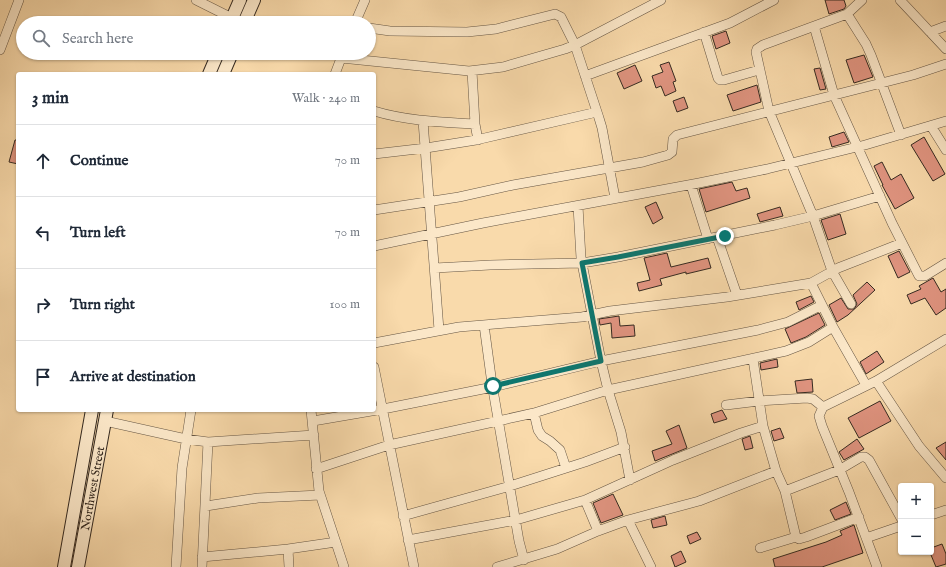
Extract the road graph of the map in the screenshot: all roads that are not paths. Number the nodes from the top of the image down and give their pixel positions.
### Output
1 (19, 0) edge
2 (196, 0) edge
3 (240, 0) edge
4 (254, 0) edge
5 (365, 0) edge
6 (661, 0) edge
7 (774, 0) edge
8 (862, 0) edge
9 (900, 0) edge
10 (847, 14) junction
11 (224, 16) edge
12 (233, 16) edge
13 (247, 16) edge
14 (358, 16) edge
15 (814, 26) junction
16 (946, 26) edge
17 (376, 29) edge
18 (704, 32) junction
19 (930, 32) junction
20 (575, 45) junction
21 (946, 49) edge
22 (0, 50) edge
23 (376, 59) edge
24 (215, 60) edge
25 (229, 60) edge
26 (340, 60) edge
27 (946, 64) edge
28 (759, 70) junction
29 (472, 71) junction
30 (210, 72) edge
31 (224, 72) edge
32 (336, 72) edge
33 (585, 76) junction
34 (882, 83) junction
35 (834, 95) junction
36 (769, 111) junction
37 (376, 112) edge
38 (598, 112) junction
39 (423, 121) junction
40 (946, 121) edge
41 (475, 124) junction
42 (931, 126) junction
43 (901, 135) junction
44 (478, 140) junction
45 (858, 147) junction
46 (426, 148) junction
47 (946, 150) edge
48 (376, 154) edge
49 (790, 163) junction
50 (609, 169) junction
51 (691, 185) junction
52 (880, 196) junction
53 (615, 198) junction
54 (430, 201) junction
55 (578, 206) junction
56 (376, 210) edge
57 (813, 216) junction
58 (432, 233) junction
59 (712, 238) junction
60 (902, 243) junction
61 (376, 246) edge
62 (582, 263) junction
63 (946, 263) edge
64 (435, 268) junction
65 (832, 271) junction
66 (811, 283) junction
67 (738, 295) junction
68 (851, 304) dead end
69 (822, 305) junction
70 (592, 315) junction
71 (484, 325) junction
72 (833, 327) junction
73 (439, 330) junction
74 (946, 339) edge
75 (376, 343) edge
76 (753, 358) junction
77 (601, 361) junction
78 (376, 378) edge
79 (876, 381) junction
80 (866, 385) junction
81 (493, 386) junction
82 (608, 390) junction
83 (759, 400) junction
84 (726, 405) dead end
85 (823, 407) junction
86 (382, 410) junction
87 (376, 411) edge
88 (92, 412) edge
89 (192, 412) edge
90 (311, 412) edge
91 (369, 412) edge
92 (534, 413) junction
93 (106, 416) edge
94 (313, 421) junction
95 (499, 421) junction
96 (763, 426) junction
97 (314, 435) junction
98 (186, 439) junction
99 (208, 442) junction
100 (389, 445) junction
101 (624, 447) junction
102 (566, 468) junction
103 (316, 469) junction
104 (840, 470) junction
105 (776, 471) junction
106 (946, 478) edge
107 (630, 480) junction
108 (510, 486) junction
109 (784, 491) junction
110 (320, 495) junction
111 (585, 500) junction
112 (206, 506) junction
113 (946, 510) edge
114 (898, 513) edge
115 (934, 514) edge
116 (403, 516) junction
117 (859, 517) junction
118 (516, 520) junction
119 (628, 520) junction
120 (898, 527) edge
121 (598, 531) junction
122 (796, 537) junction
123 (866, 538) junction
124 (408, 540) junction
125 (336, 542) junction
126 (760, 548) dead end
127 (288, 549) junction
128 (202, 557) junction
129 (524, 560) junction
130 (64, 567) edge
131 (78, 567) edge
132 (176, 567) edge
133 (202, 567) edge
134 (289, 567) edge
135 (344, 567) edge
136 (414, 567) edge
137 (498, 567) edge
138 (652, 567) edge
139 (877, 567) edge

1 - 22 street
2 - 11 street
3 - 12 main road
4 - 13 main road
5 - 14 street
6 - 20 street
7 - 18 street
8 - 10 street
9 - 19 street
10 - 15 street
10 - 34 street
15 - 28 street
15 - 35 street
16 - 19 street
17 - 20 street
18 - 28 street
18 - 33 street
19 - 21 street
20 - 29 street
20 - 33 street
23 - 29 street
24 - 30 main road
25 - 31 main road
26 - 32 street
27 - 34 street
28 - 36 street
29 - 41 street
33 - 38 street
34 - 35 street
34 - 43 street
35 - 36 street
35 - 45 street
36 - 49 street
36 - 50 street
37 - 39 street
38 - 44 street
38 - 50 street
39 - 41 street
39 - 46 street
40 - 42 street
41 - 44 street
42 - 43 street
42 - 47 street
43 - 45 street
44 - 46 street
45 - 49 street
45 - 52 street
46 - 48 street
46 - 54 street
49 - 51 street
49 - 57 street
50 - 53 street
50 - 54 street
51 - 53 street
51 - 59 street
52 - 57 street
52 - 60 street
53 - 55 street
54 - 56 street
54 - 58 street
55 - 58 street
55 - 62 street
57 - 59 street
57 - 65 street
58 - 61 street
58 - 64 street
59 - 62 street
59 - 67 street
60 - 63 street
60 - 65 street
62 - 64 street
62 - 70 street
64 - 73 street
65 - 66 street
65 - 68 street
66 - 67 street
66 - 69 street
67 - 70 street
69 - 72 street
69 - 77 street
70 - 71 street
70 - 77 street
71 - 73 street
71 - 81 street
72 - 76 street
72 - 80 street
73 - 75 street
74 - 79 street
76 - 82 street
76 - 83 street
77 - 81 street
77 - 82 street
78 - 86 street
79 - 80 street
79 - 106 street
80 - 85 street
81 - 86 street
81 - 95 street
82 - 92 street
82 - 101 street
83 - 84 street
83 - 85 street
83 - 96 street
85 - 104 street
86 - 87 street
86 - 100 street
88 - 130 main road, Northwest Street
89 - 98 street
90 - 94 street
91 - 94 street
92 - 95 street
92 - 102 street
93 - 98 street
93 - 131 main road, Northwest Street
94 - 97 street
95 - 100 street
95 - 108 street
96 - 105 street
96 - 107 street
97 - 99 street
97 - 103 street
98 - 99 street
98 - 132 street
99 - 112 street
100 - 103 street
100 - 116 street
101 - 102 street
101 - 107 street
102 - 108 street
103 - 110 street
104 - 109 street
104 - 114 street
104 - 117 street
105 - 109 street
105 - 119 street
107 - 111 street
108 - 116 street
108 - 118 street
109 - 122 street
110 - 112 street
110 - 125 street
111 - 118 street
111 - 121 street
112 - 128 street
113 - 115 street
116 - 124 street
117 - 122 street
117 - 123 street
118 - 124 street
118 - 129 street
119 - 121 street
119 - 138 street
120 - 123 street
121 - 129 street
122 - 126 street
123 - 139 street
124 - 136 street
125 - 127 street
125 - 135 street
127 - 128 street
127 - 134 street
128 - 133 street
129 - 137 street

